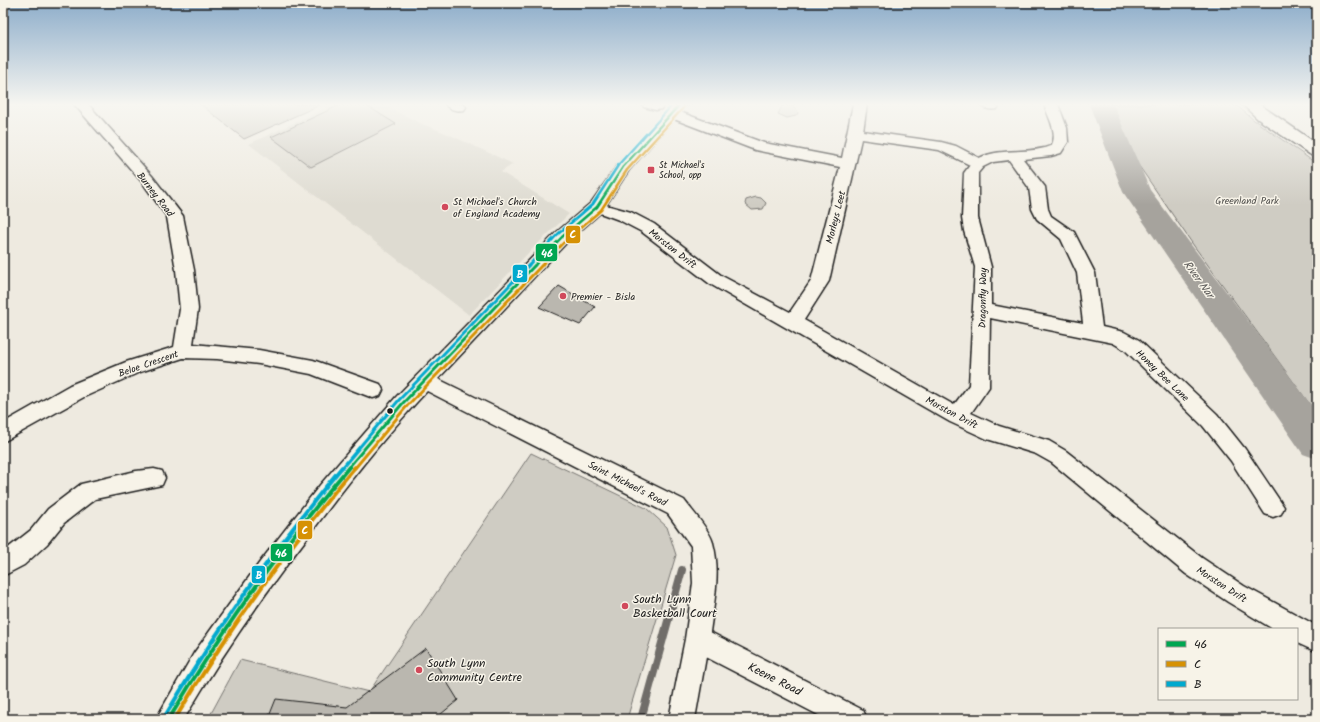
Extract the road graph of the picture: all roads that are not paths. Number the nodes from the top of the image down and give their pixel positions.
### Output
1 (111, 138) edge
2 (650, 138) edge
3 (739, 138) edge
4 (854, 138) edge
5 (882, 138) edge
6 (1061, 138) edge
7 (1296, 138) edge
8 (1317, 152) edge
9 (1013, 156) junction
10 (978, 163) junction
11 (848, 164) junction
12 (597, 207) junction
13 (982, 310) junction
14 (792, 322) junction
15 (1093, 332) junction
16 (183, 351) junction
17 (425, 381) junction
18 (373, 390) dead end
19 (957, 416) junction
20 (3, 433) edge
21 (154, 478) dead end
22 (1273, 508) dead end
23 (3, 565) edge
24 (1295, 628) edge
25 (1298, 630) edge
26 (696, 639) junction
27 (1317, 640) edge
28 (169, 719) edge
29 (682, 719) edge
30 (854, 719) edge

1 - 16 street, Burney Road
2 - 12 street
3 - 11 street
4 - 11 street, Morleys Leet
5 - 10 street
6 - 9 street
7 - 8 main road
9 - 10 street
9 - 15 street
10 - 13 street, Dragonfly Way
11 - 14 street, Morleys Leet
12 - 14 street, Morston Drift
12 - 17 street
13 - 15 street, Honey Bee Lane
13 - 19 street, Dragonfly Way
14 - 19 street, Morston Drift
15 - 22 street, Honey Bee Lane
16 - 18 street, Beloe Crescent
16 - 20 street, Beloe Crescent
17 - 26 street, Saint Michael's Road
17 - 28 street
19 - 24 street, Morston Drift
21 - 23 street
25 - 27 street, Morston Drift
26 - 29 street, Saint Michael's Road
26 - 30 street, Keene Road

